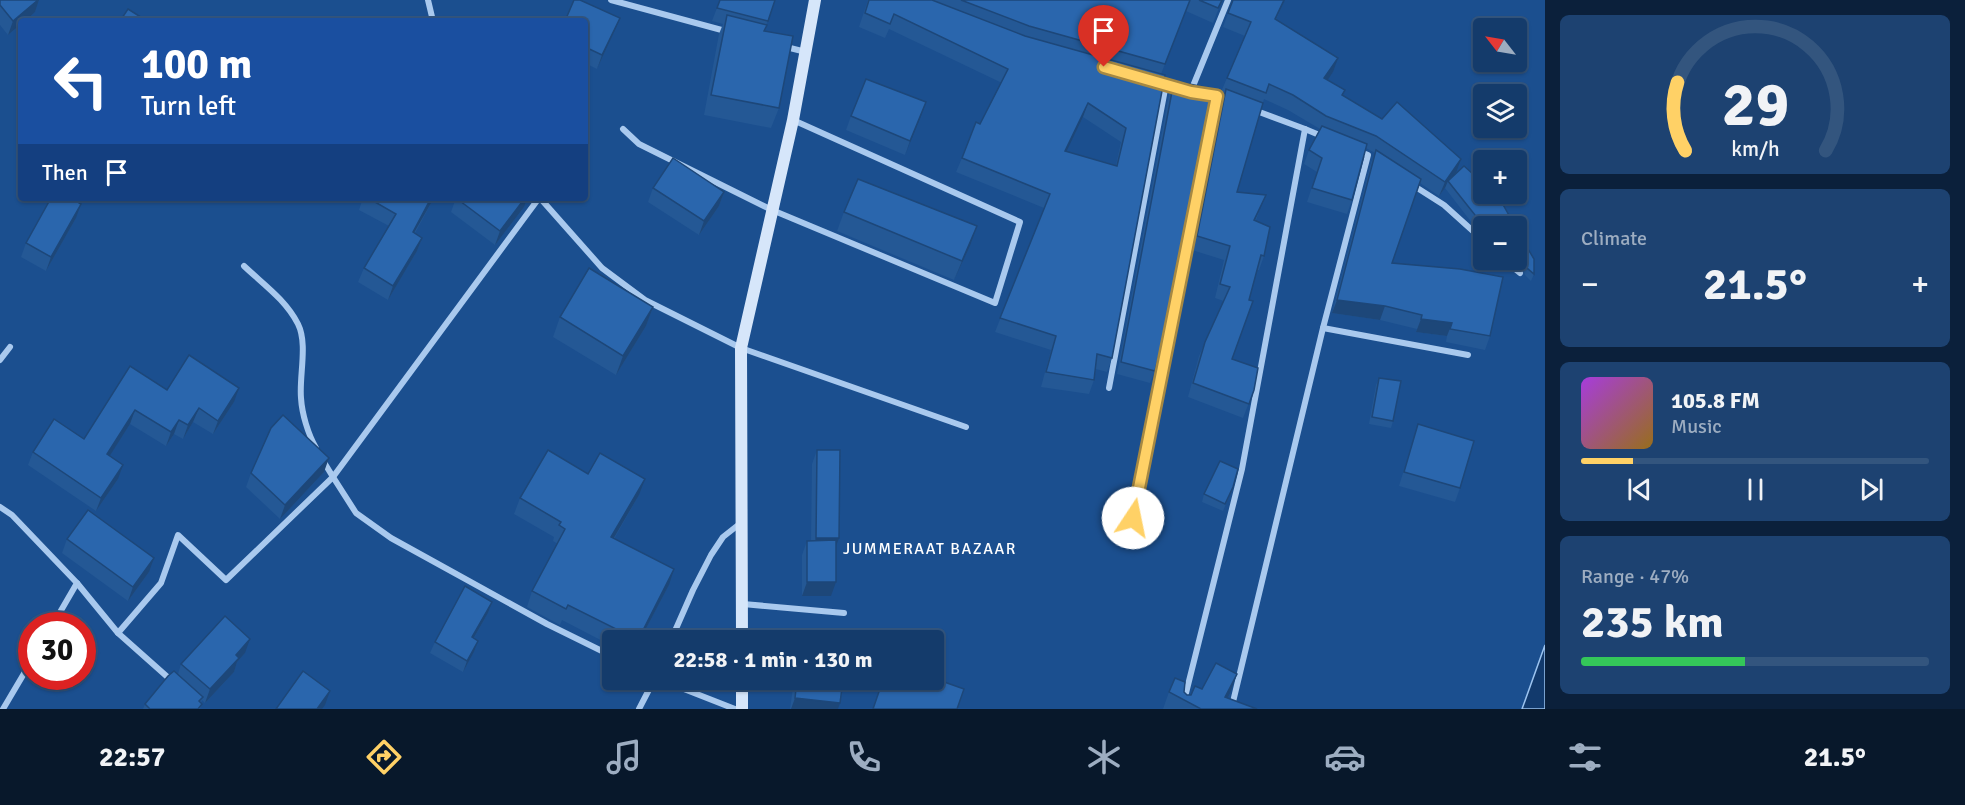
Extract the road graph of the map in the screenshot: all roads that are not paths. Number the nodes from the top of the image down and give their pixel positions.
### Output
1 (429, 0) edge
2 (611, 0) edge
3 (815, 0) edge
4 (1228, 0) edge
5 (432, 18) edge
6 (737, 34) edge
7 (772, 43) edge
8 (806, 52) junction
9 (1155, 81) edge
10 (1166, 84) junction
11 (1191, 92) junction
12 (1217, 96) junction
13 (1239, 104) edge
14 (1250, 108) edge
15 (793, 120) junction
16 (622, 129) dead end
17 (1305, 129) junction
18 (1326, 137) edge
19 (1347, 146) edge
20 (1368, 155) junction
21 (1378, 161) edge
22 (1406, 180) edge
23 (538, 201) edge
24 (543, 201) edge
25 (772, 210) junction
26 (1473, 231) edge
27 (244, 266) dead end
28 (1516, 270) edge
29 (1520, 273) dead end
30 (1323, 328) junction
31 (10, 347) dead end
32 (741, 348) junction
33 (1468, 355) dead end
34 (0, 360) edge
35 (1109, 388) dead end
36 (966, 428) dead end
37 (333, 477) junction
38 (0, 507) edge
39 (1133, 518) dead end
40 (743, 521) junction
41 (76, 583) junction
42 (743, 604) junction
43 (60, 612) edge
44 (844, 613) dead end
45 (675, 630) edge
46 (742, 630) edge
47 (118, 633) junction
48 (602, 651) edge
49 (18, 684) edge
50 (178, 686) edge
51 (649, 690) edge
52 (687, 690) edge
53 (742, 690) edge
54 (1232, 706) edge
55 (3, 709) edge
56 (639, 709) edge
57 (735, 709) edge
58 (742, 709) edge
59 (1182, 709) edge

1 - 5 street
2 - 6 street
3 - 8 main road
4 - 11 street
7 - 8 street
8 - 15 main road
9 - 10 street
10 - 11 street
10 - 35 street
11 - 12 street
12 - 13 street
12 - 39 street
14 - 17 street
15 - 25 main road
15 - 25 street
16 - 25 street
17 - 18 street
17 - 59 street
19 - 20 street
20 - 21 street
20 - 30 street
22 - 26 street
23 - 37 street
24 - 32 street
25 - 32 main road
27 - 37 street
28 - 29 street
30 - 33 street
30 - 54 street
31 - 34 street
32 - 36 street
32 - 40 main road
37 - 47 street
37 - 48 street
38 - 41 street
40 - 42 main road
40 - 45 street
41 - 43 street
41 - 47 street
42 - 44 street
42 - 46 main road
47 - 50 street
49 - 55 street
51 - 56 street
52 - 57 street
53 - 58 main road

